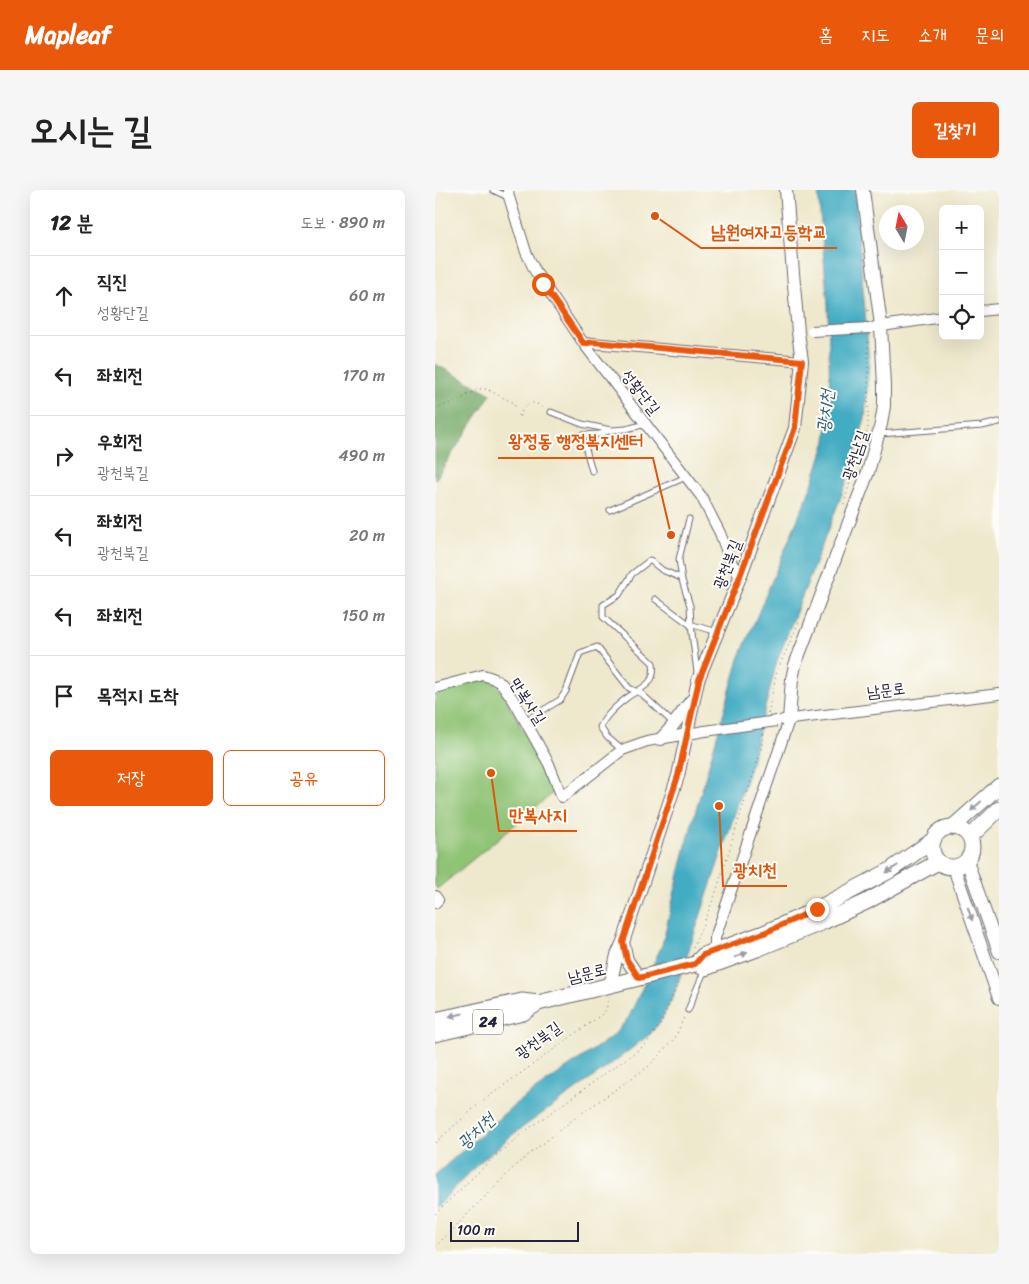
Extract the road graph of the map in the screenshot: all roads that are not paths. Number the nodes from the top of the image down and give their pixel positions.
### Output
1 (493, 190) edge
2 (786, 190) edge
3 (863, 190) edge
4 (508, 194) edge
5 (999, 309) edge
6 (984, 311) edge
7 (939, 318) edge
8 (871, 326) junction
9 (798, 332) junction
10 (584, 344) junction
11 (802, 361) junction
12 (551, 412) road end
13 (999, 422) edge
14 (647, 423) junction
15 (611, 430) junction
16 (879, 434) junction
17 (592, 470) dead end
18 (686, 477) junction
19 (610, 510) dead end
20 (689, 519) dead end
21 (740, 576) junction
22 (681, 578) junction
23 (655, 599) dead end
24 (691, 625) junction
25 (718, 632) junction
26 (699, 680) junction
27 (435, 688) edge
28 (637, 692) junction
29 (999, 694) edge
30 (694, 697) junction
31 (783, 720) junction
32 (525, 721) junction
33 (675, 724) junction
34 (687, 734) junction
35 (661, 739) junction
36 (622, 750) junction
37 (999, 786) edge
38 (999, 809) edge
39 (953, 827) junction
40 (970, 838) junction
41 (932, 841) junction
42 (937, 862) junction
43 (961, 865) junction
44 (435, 896) edge
45 (435, 903) edge
46 (820, 915) junction
47 (623, 942) junction
48 (715, 952) junction
49 (999, 952) edge
50 (698, 960) junction
51 (641, 978) junction
52 (610, 985) junction
53 (999, 998) edge
54 (538, 1003) junction
55 (688, 1010) road end
56 (435, 1020) edge
57 (435, 1034) edge

1 - 4 lane
2 - 9 street, 광천북길
3 - 8 street, 광천남길
4 - 10 street, 성황단길
5 - 6 street
7 - 8 street
8 - 9 street, bridge
8 - 16 street, 광천남길
9 - 11 street, 광천북길
10 - 11 street
10 - 14 street, 성황단길
11 - 21 street, 광천북길
12 - 15 lane
13 - 16 lane
14 - 15 lane
14 - 18 street, 성황단길
15 - 17 lane
16 - 31 street, 광천남길
18 - 19 lane
18 - 21 street, 성황단길
20 - 22 lane
21 - 25 street, 광천북길
22 - 24 lane
22 - 28 lane
23 - 24 lane
24 - 25 lane
24 - 26 lane
25 - 26 street, 광천북길
26 - 30 street, 광천북길
27 - 32 street, 만복사길
28 - 32 lane
28 - 33 lane
28 - 36 lane
29 - 31 street, 남문로
30 - 33 street
30 - 34 street, 광천북길
31 - 34 street, 남문로, bridge
31 - 48 street
32 - 36 street, 만복사길
33 - 35 street
34 - 35 street
34 - 47 street, 광천북길
35 - 36 street
37 -> 39 main road
38 - 40 main road
39 - 40 main road
39 - 41 main road
40 - 43 main road
41 - 42 main road
41 -> 46 main road
42 - 43 main road
42 - 46 main road
43 - 49 street
43 -> 53 street
44 - 45 street
46 - 48 main road
50 -> 46 main road
47 - 51 street
47 - 52 street, 광천북길
48 - 50 main road
50 - 51 main road, 남문로, bridge
50 - 55 lane
51 - 52 main road, 남문로 / 24
52 - 54 main road, 남문로 / 24
54 -> 56 main road, 남문로 / 24
54 - 57 main road, 남문로 / 24

